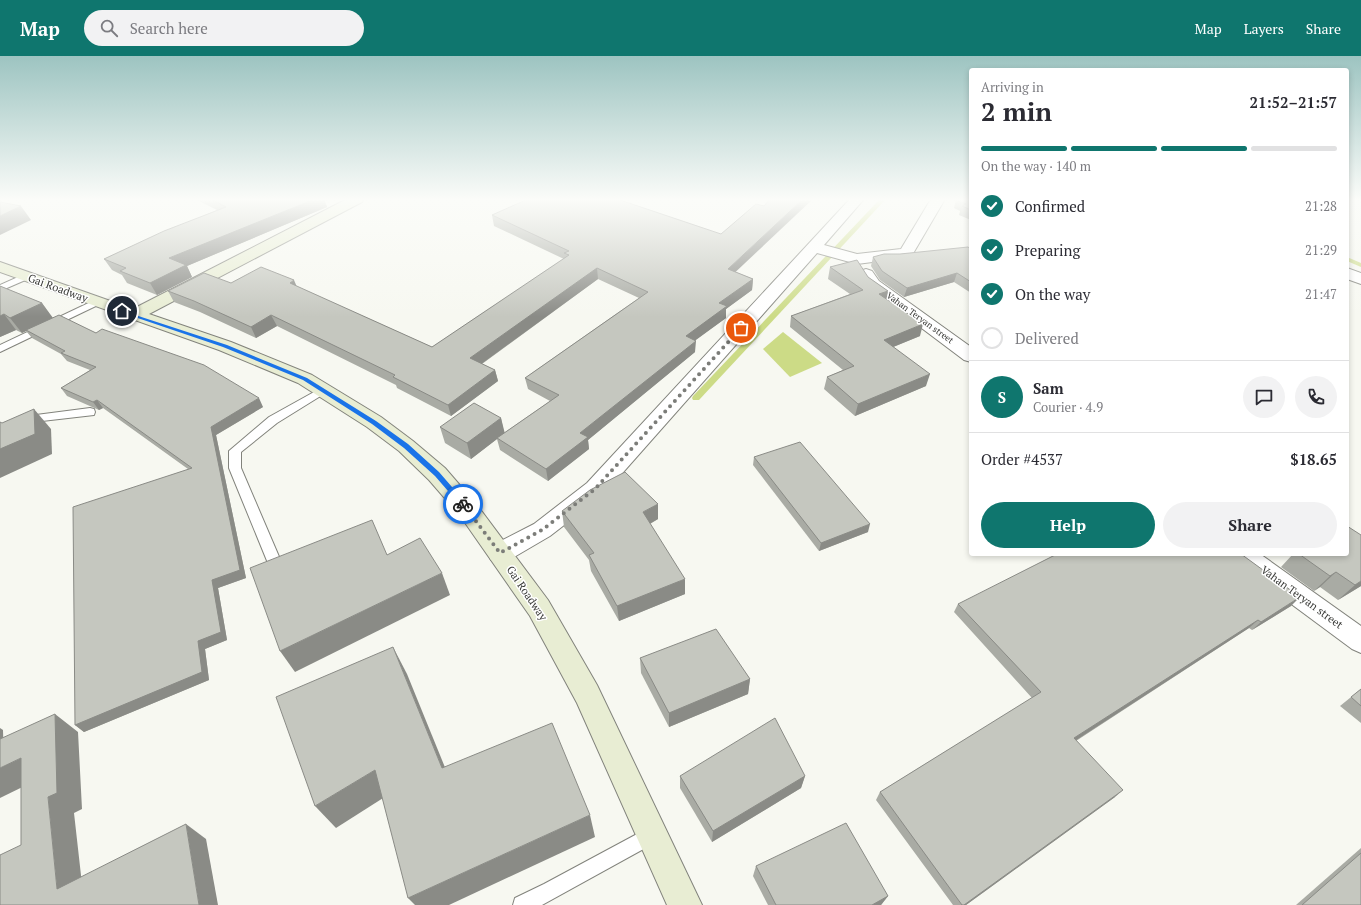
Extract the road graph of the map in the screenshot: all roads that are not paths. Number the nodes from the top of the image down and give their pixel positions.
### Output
1 (281, 239) edge
2 (822, 239) edge
3 (920, 239) edge
4 (814, 247) junction
5 (857, 259) junction
6 (0, 266) edge
7 (1349, 273) edge
8 (27, 276) junction
9 (1361, 279) edge
10 (0, 288) edge
11 (97, 302) junction
12 (134, 315) junction
13 (0, 349) edge
14 (969, 355) edge
15 (323, 390) junction
16 (90, 412) dead end
17 (0, 439) edge
18 (500, 553) junction
19 (1245, 556) edge
20 (279, 573) edge
21 (1361, 641) edge
22 (652, 835) junction
23 (522, 905) edge
24 (685, 905) edge

1 - 12 main road
2 - 4 street
3 - 5 street
4 - 5 street
4 - 18 street
5 - 14 street, Vahan Teryan street
6 - 8 main road, Gai Roadway
7 - 9 street
8 - 10 lane
8 - 11 main road, Gai Roadway
11 - 12 main road, Gai Roadway
11 - 13 lane
12 - 15 main road, Gai Roadway
15 - 18 main road, Gai Roadway
15 - 20 lane
16 - 17 lane
18 - 22 main road, Gai Roadway
19 - 21 street, Vahan Teryan street
22 - 23 lane
22 - 24 main road, Gai Roadway

